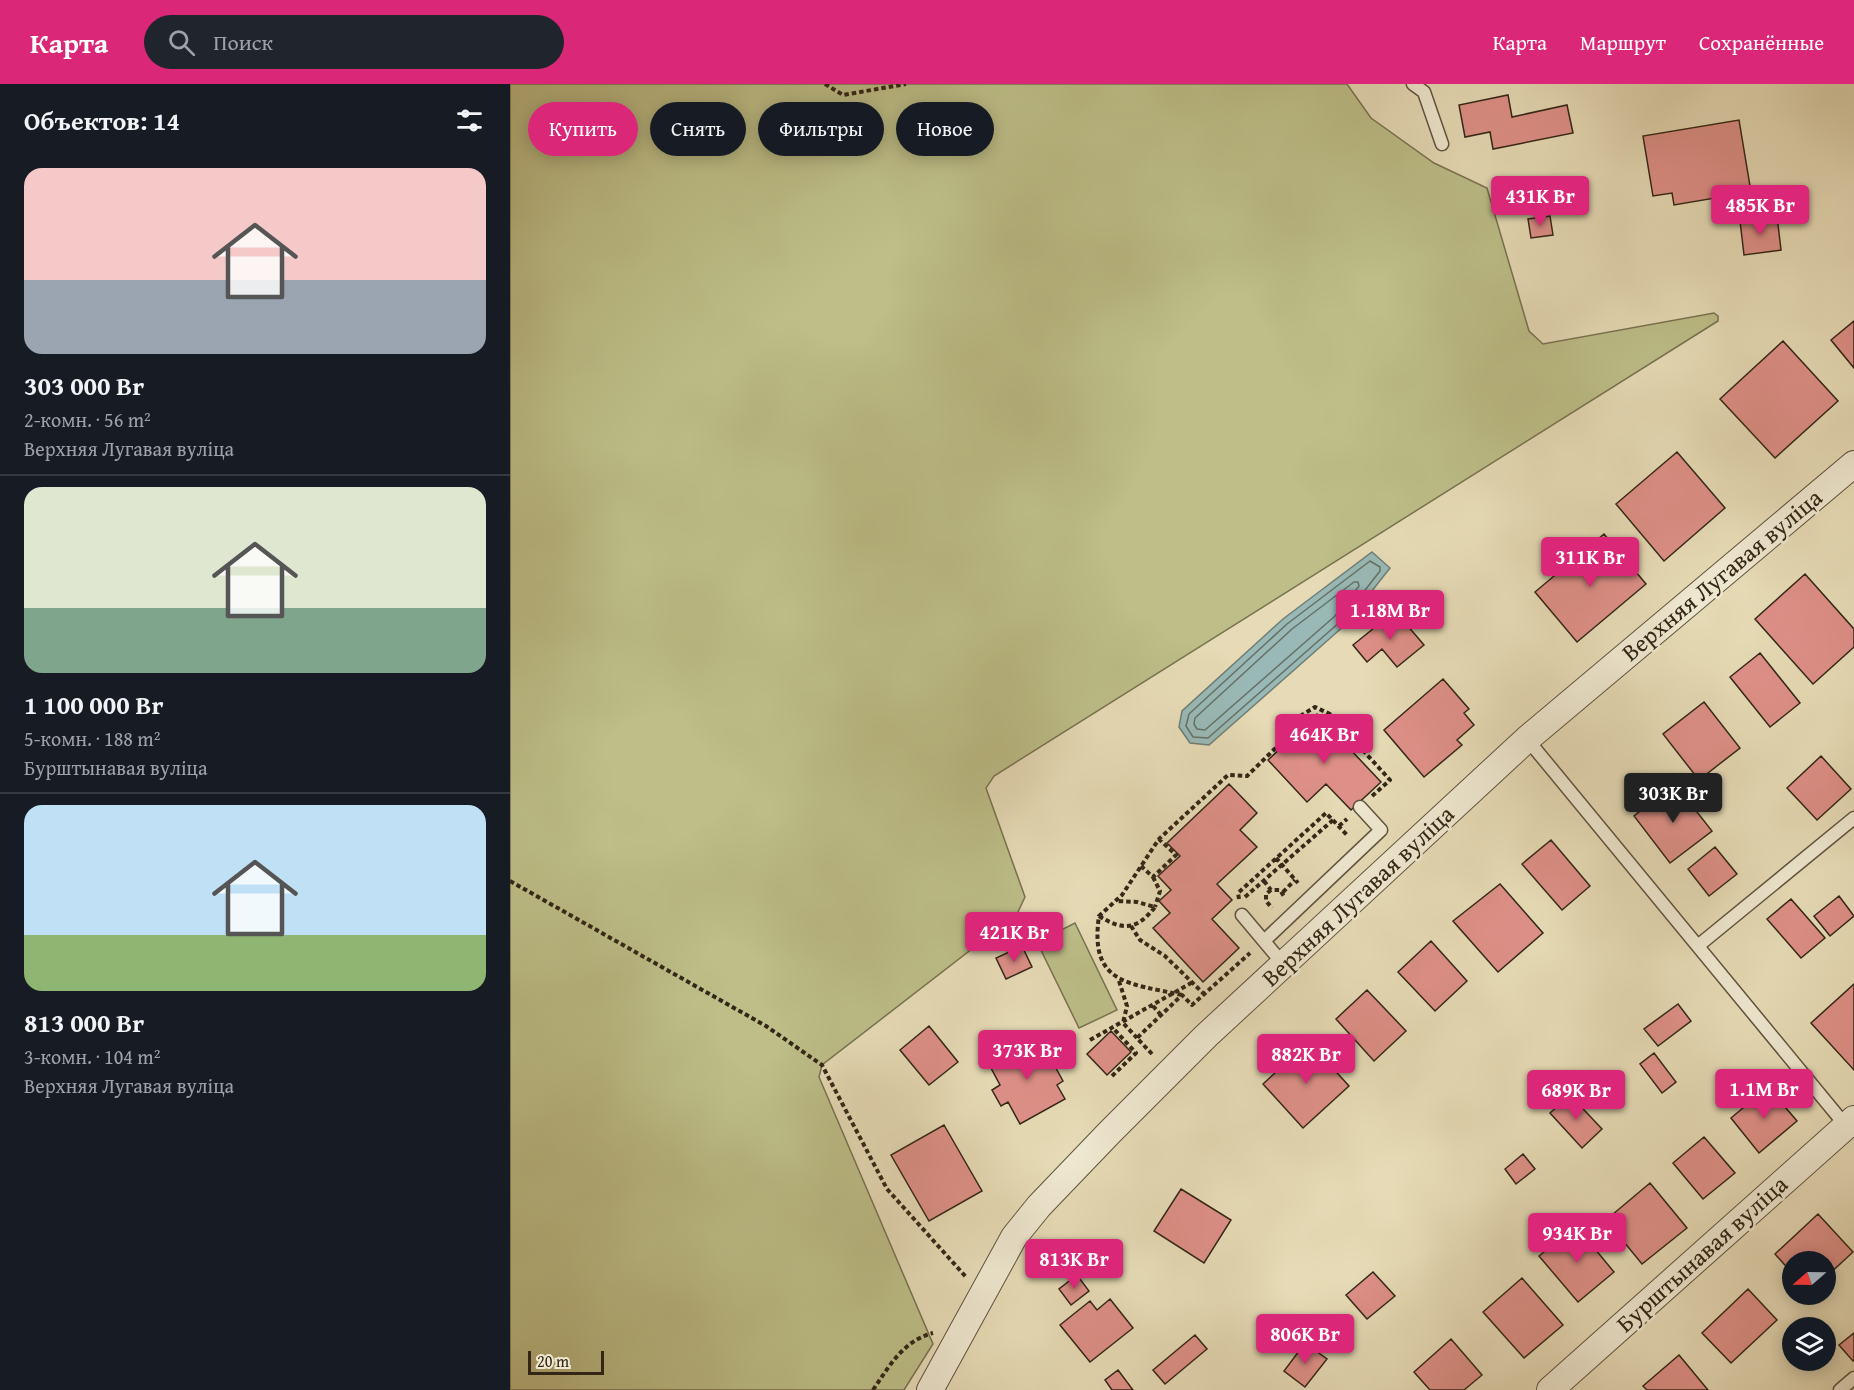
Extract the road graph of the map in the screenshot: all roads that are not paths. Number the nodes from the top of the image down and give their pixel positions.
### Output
1 (1413, 84) edge
2 (1442, 144) dead end
3 (1854, 464) edge
4 (1527, 739) junction
5 (1360, 807) road end
6 (1854, 818) edge
7 (1242, 915) road end
8 (1264, 941) junction
9 (1699, 945) junction
10 (1284, 965) junction
11 (1850, 1122) edge
12 (1854, 1378) edge
13 (930, 1390) edge
14 (1550, 1390) edge
15 (1840, 1390) edge

1 - 2 lane
3 - 4 street, Верхняя Лугавая вуліца
4 - 9 lane
4 - 10 street, Верхняя Лугавая вуліца
5 - 8 lane
6 - 9 lane
7 - 8 lane
8 - 10 lane
9 - 11 lane
10 - 13 street, Верхняя Лугавая вуліца
11 - 14 street, Бурштынавая вуліца
12 - 15 lane

